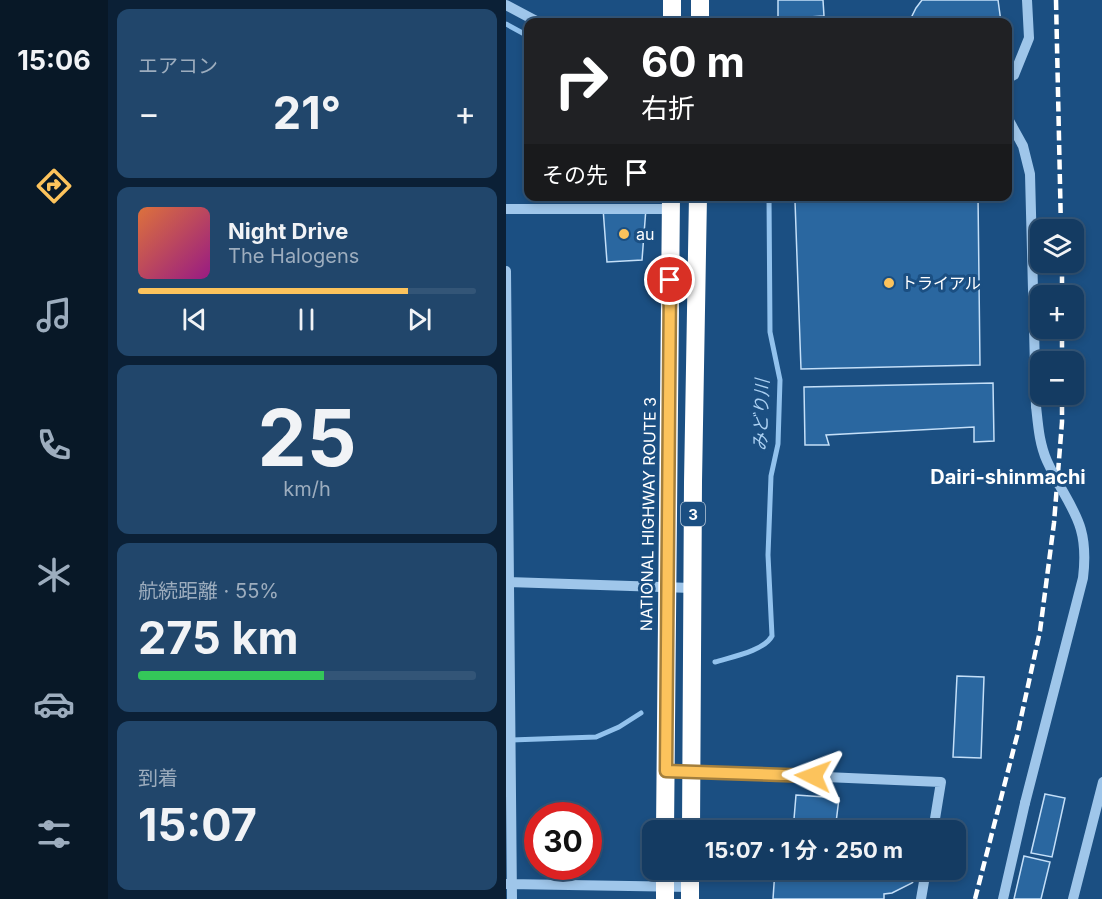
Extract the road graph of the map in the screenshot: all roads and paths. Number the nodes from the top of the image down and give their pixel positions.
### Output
1 (672, 0) edge
2 (700, 0) edge
3 (1027, 0) edge
4 (511, 4) edge
5 (532, 18) edge
6 (672, 18) edge
7 (700, 18) edge
8 (1012, 76) edge
9 (1012, 126) edge
10 (698, 201) edge
11 (671, 203) edge
12 (506, 209) edge
13 (506, 271) edge
14 (508, 582) edge
15 (667, 588) junction
16 (692, 588) junction
17 (666, 771) junction
18 (691, 772) junction
19 (1103, 782) edge
20 (665, 820) edge
21 (691, 820) edge
22 (935, 820) edge
23 (924, 880) edge
24 (508, 884) edge
25 (665, 885) edge
26 (690, 885) edge
27 (512, 899) edge
28 (921, 899) edge
29 (1003, 899) edge
30 (1073, 899) edge

1 - 6 highway
2 - 7 highway
3 - 8 street
4 - 5 street
9 - 29 street, bridge
10 - 16 highway, 3
11 - 12 street
11 - 15 highway, NATIONAL HIGHWAY ROUTE 3 / 3
13 - 14 street
14 - 15 street
14 - 24 street
15 - 16 street
15 - 17 highway, NATIONAL HIGHWAY ROUTE 3 / 3
16 - 18 highway, 3
17 - 18 street
17 - 20 highway, NATIONAL HIGHWAY ROUTE 3 / 3
18 - 21 highway, 3
18 - 22 street
19 - 30 street
23 - 28 street
24 - 25 street
24 - 27 street
25 - 26 street

